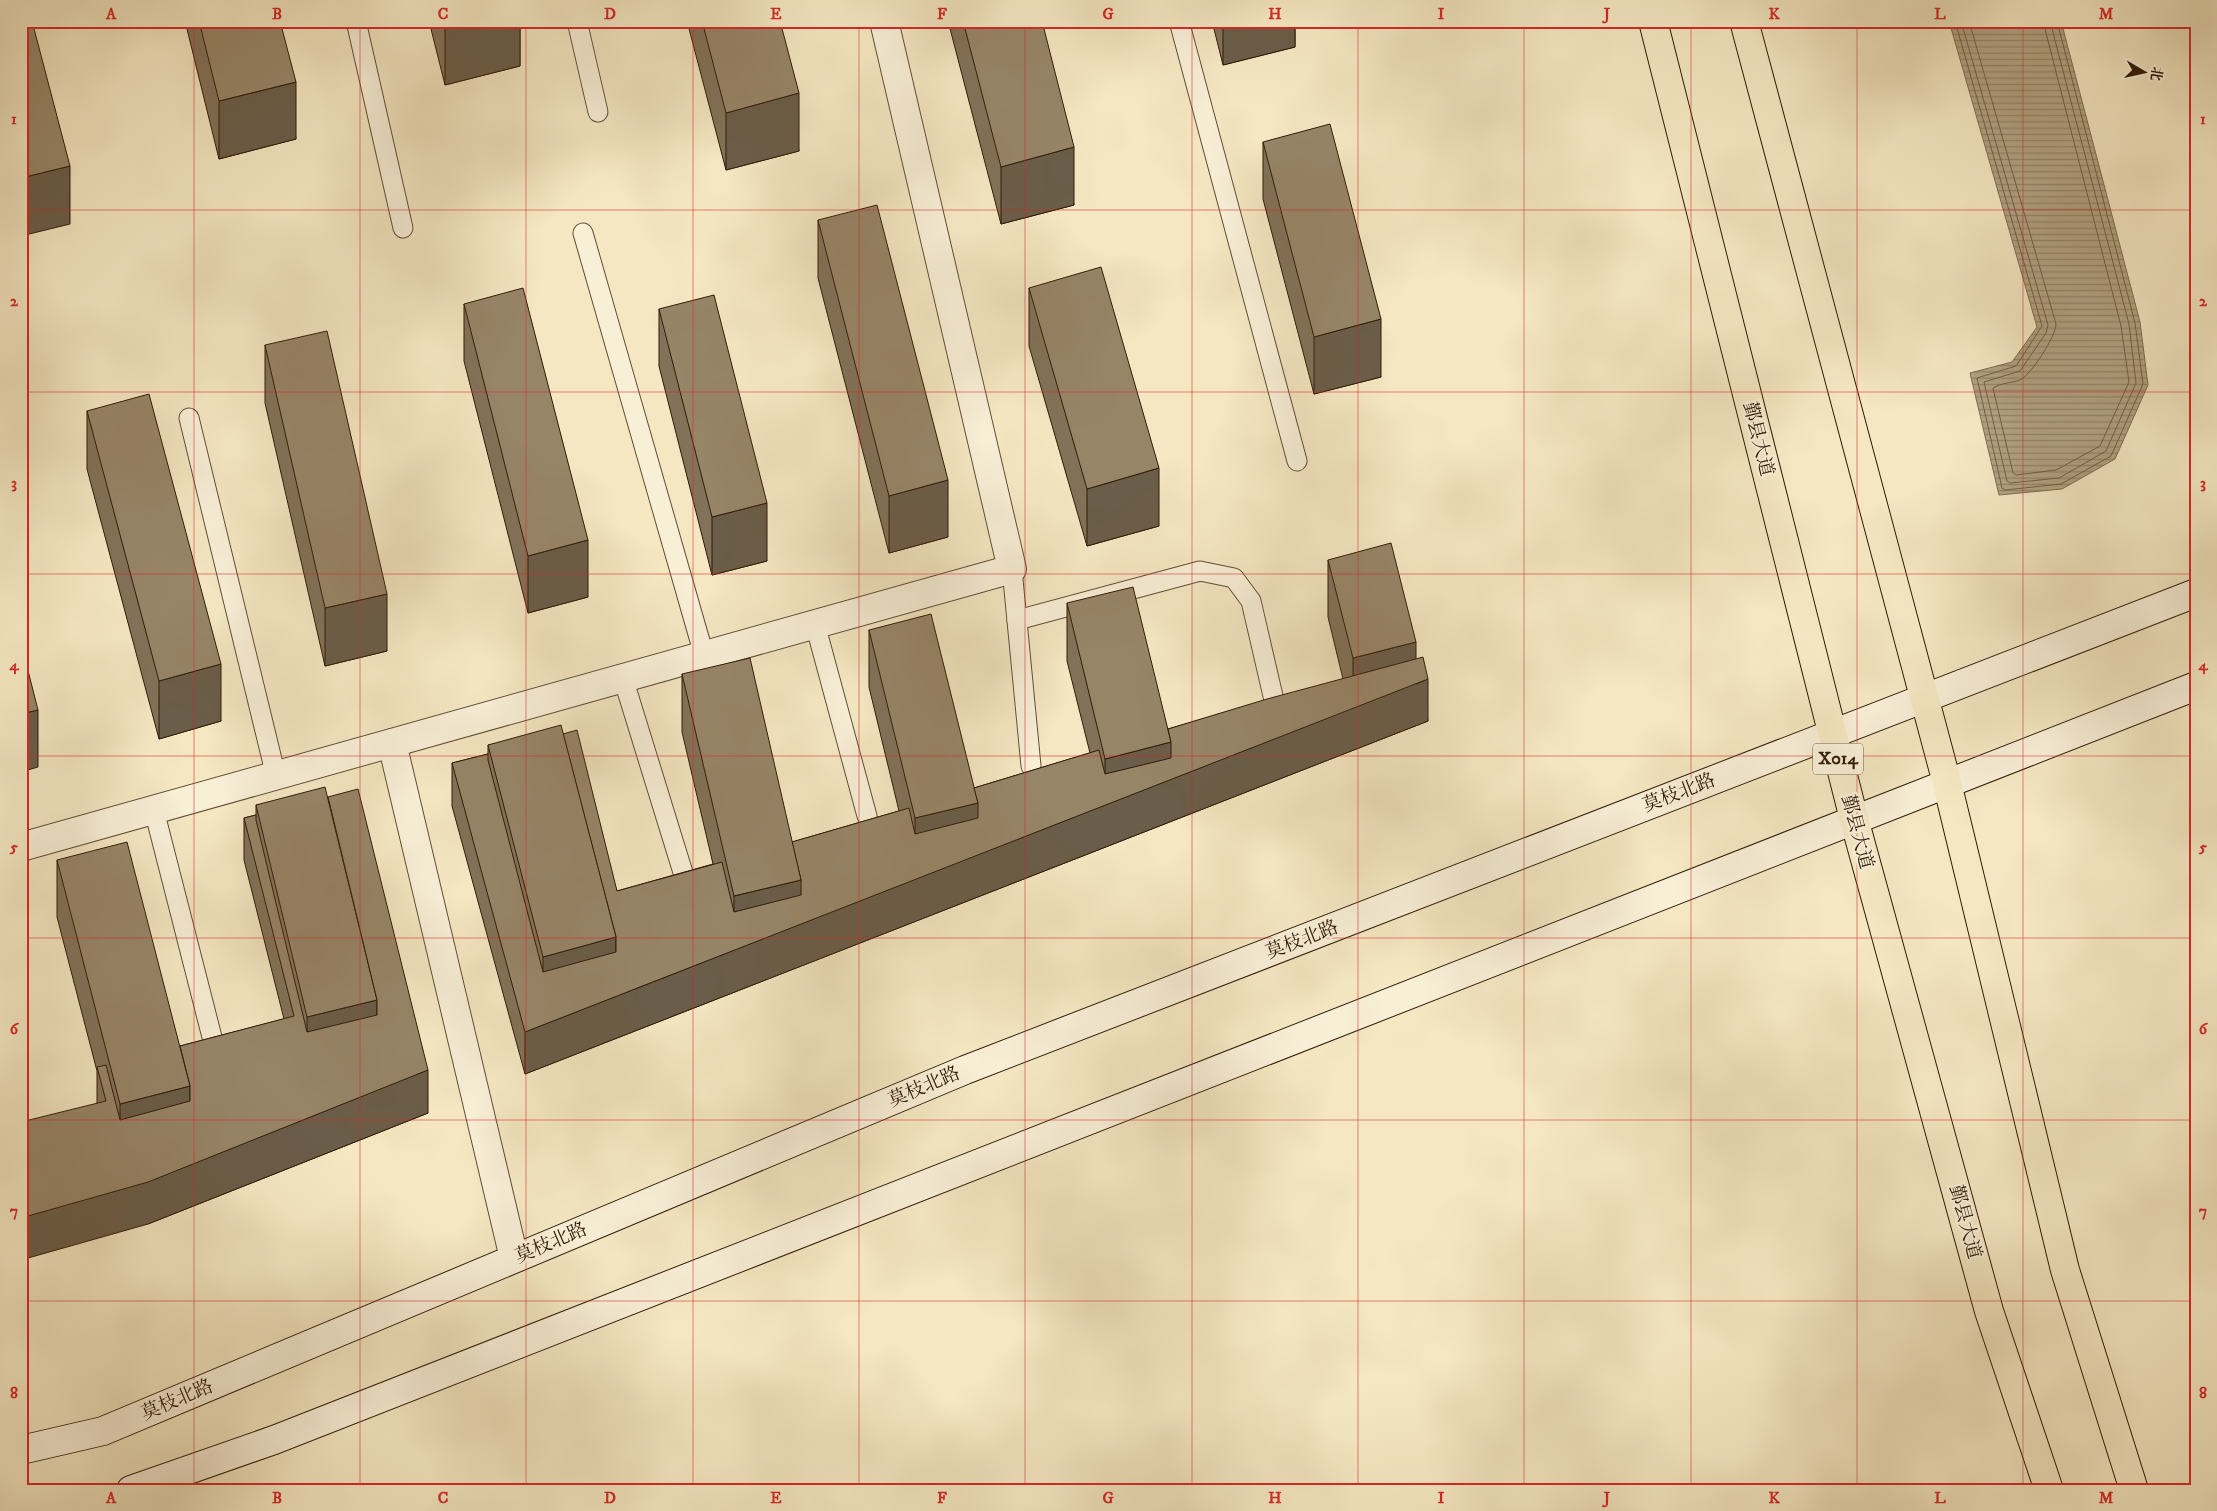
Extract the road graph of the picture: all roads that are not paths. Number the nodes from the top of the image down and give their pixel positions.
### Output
1 (356, 21) edge
2 (577, 21) edge
3 (884, 21) edge
4 (1179, 21) edge
5 (1654, 21) edge
6 (1744, 21) edge
7 (598, 112) dead end
8 (403, 228) dead end
9 (583, 233) dead end
10 (190, 418) dead end
11 (1297, 461) dead end
12 (1012, 569) junction
13 (2196, 593) edge
14 (1017, 620) junction
15 (815, 624) junction
16 (704, 655) junction
17 (623, 678) junction
18 (2196, 686) edge
19 (1924, 697) junction
20 (1276, 709) edge
21 (1832, 733) junction
22 (392, 743) junction
23 (1032, 766) dead end
24 (276, 776) junction
25 (1947, 783) junction
26 (154, 810) junction
27 (867, 816) dead end
28 (1854, 820) junction
29 (21, 847) edge
30 (689, 892) edge
31 (214, 1045) edge
32 (514, 1258) junction
33 (21, 1450) edge
34 (131, 1490) edge
35 (2049, 1490) edge
36 (2134, 1490) edge

1 - 8 lane
2 - 7 lane
3 - 12 street
4 - 11 lane
5 - 21 main road, 鄞县大道 / X014
6 - 19 main road
9 - 16 lane
10 - 24 lane
12 - 14 lane
12 - 15 street
13 - 19 street, 莫枝北路
14 - 20 lane
14 - 23 lane
15 - 16 street
15 - 27 lane
16 - 17 street
17 - 22 street
17 - 30 lane
18 - 25 street
19 - 21 street, 莫枝北路
19 - 25 main road
21 - 28 main road, 鄞县大道 / X014
21 - 32 street, 莫枝北路
22 - 24 street
22 - 32 street
24 - 26 street
25 - 28 street
25 - 36 main road
26 - 29 street
26 - 31 lane
28 - 34 street
28 - 35 main road, 鄞县大道 / X014
32 - 33 street, 莫枝北路

